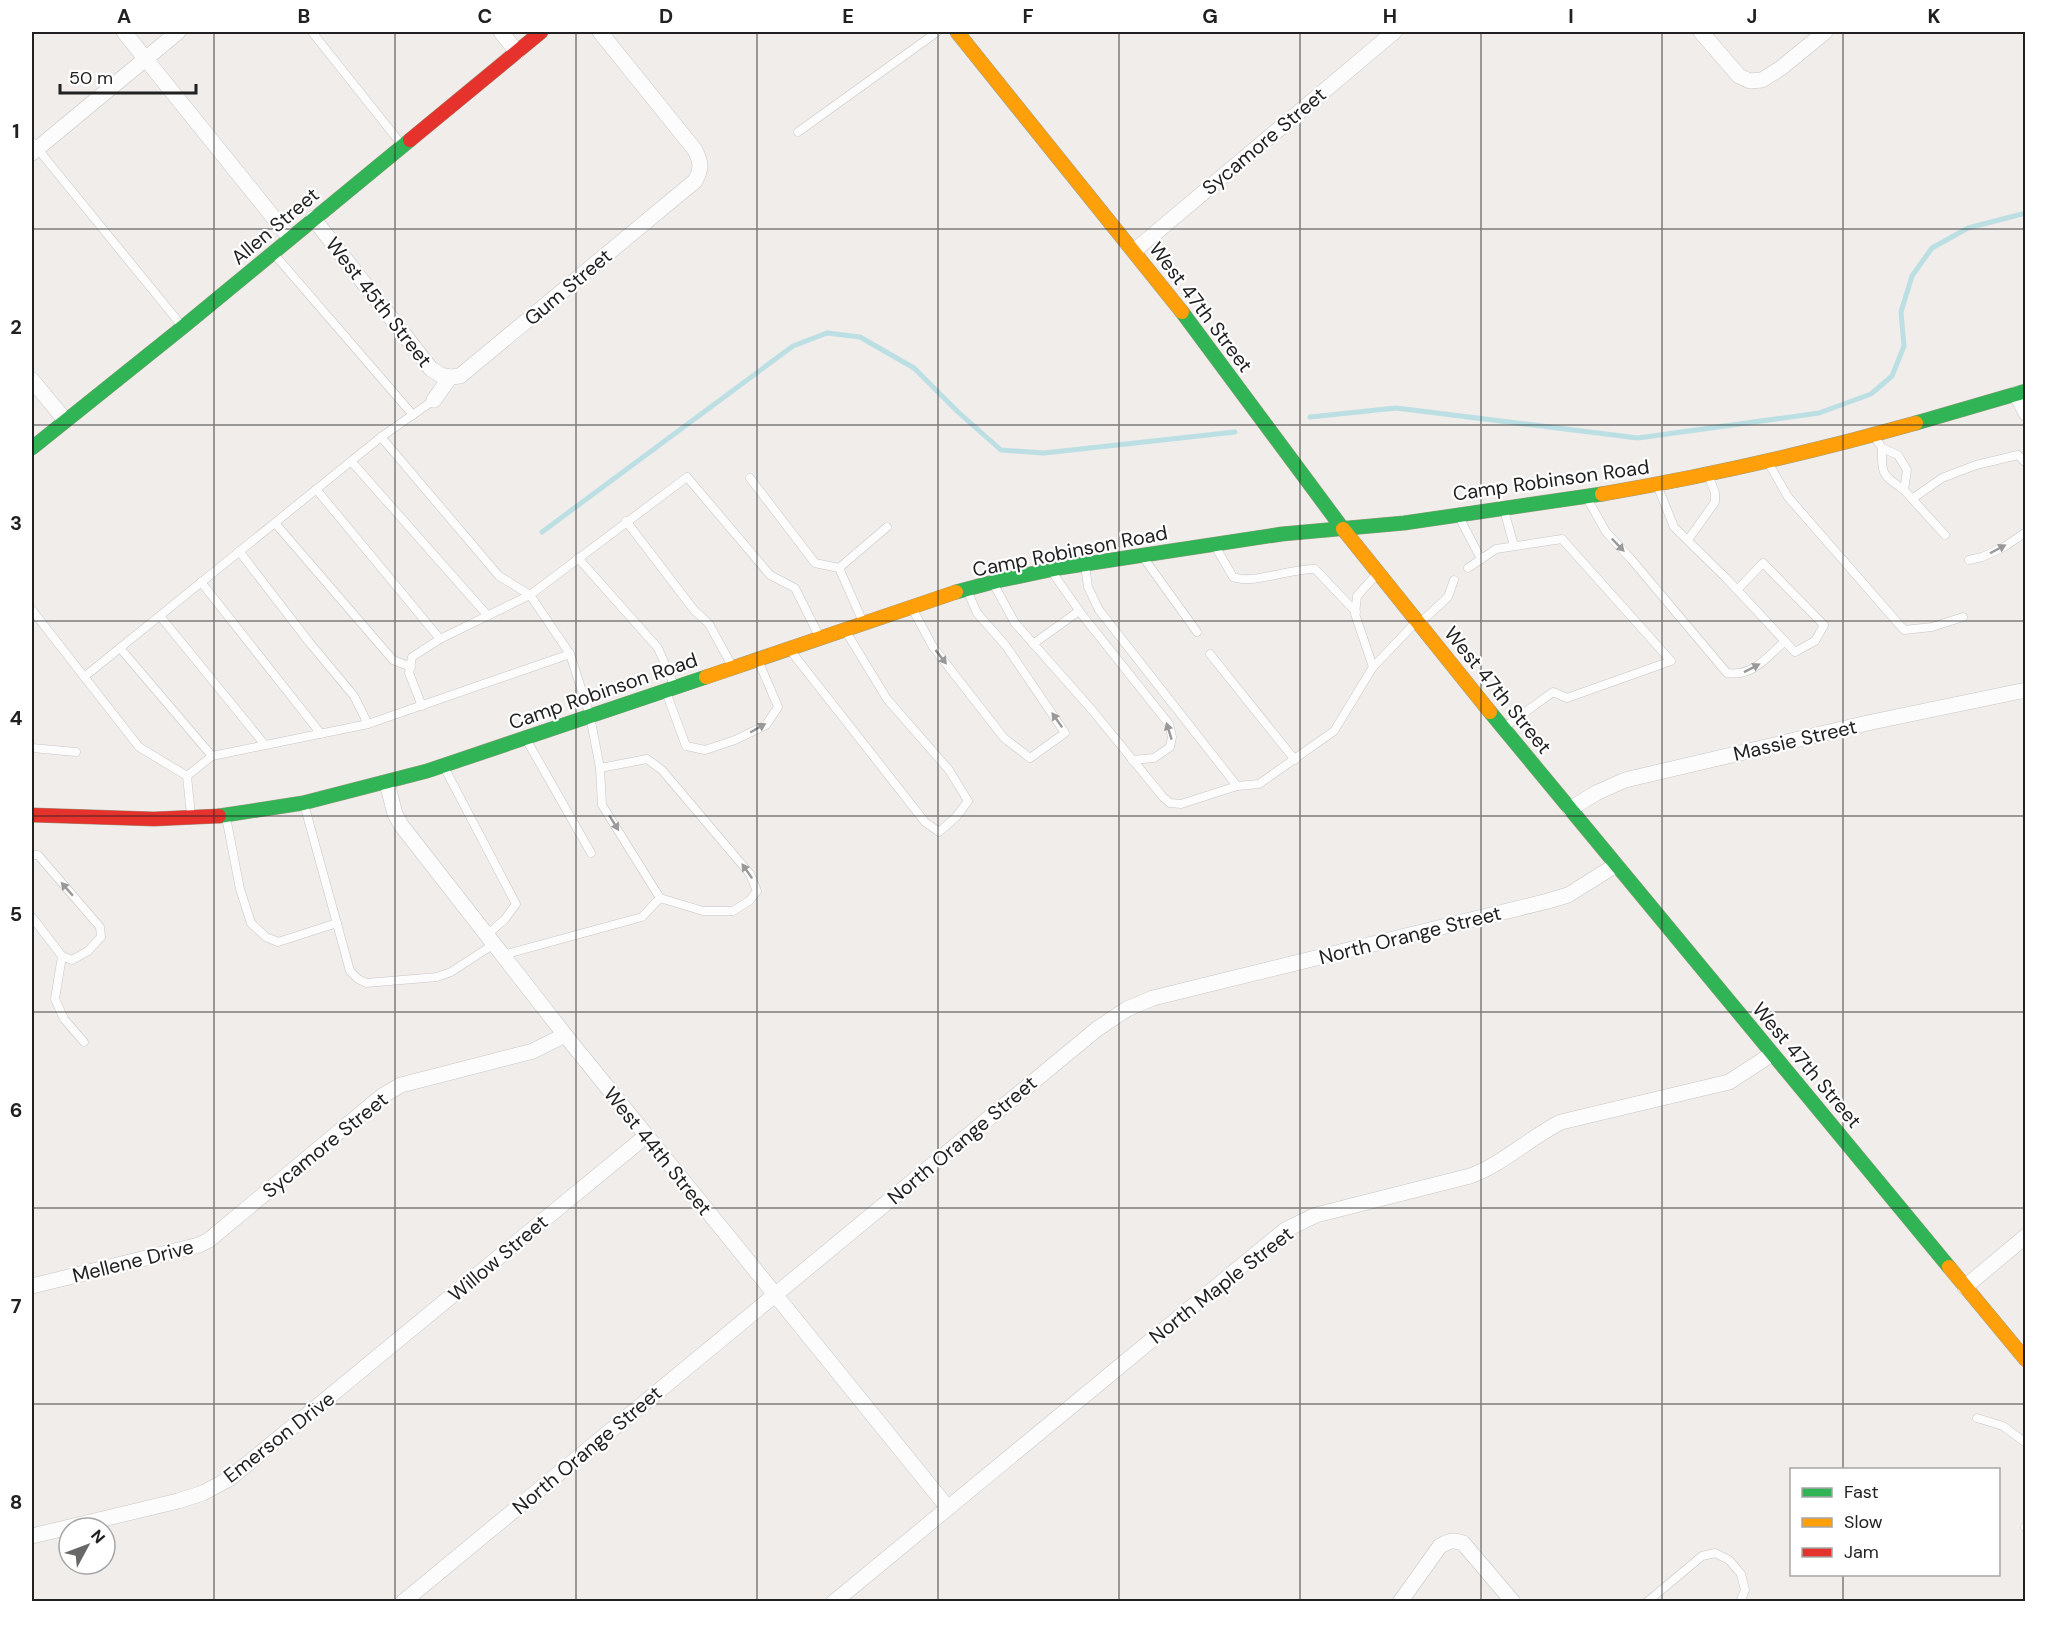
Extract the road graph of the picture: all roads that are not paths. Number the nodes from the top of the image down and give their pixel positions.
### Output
1 (124, 32) edge
2 (178, 32) edge
3 (312, 32) edge
4 (501, 32) edge
5 (541, 32) edge
6 (600, 32) edge
7 (937, 32) edge
8 (1394, 32) edge
9 (1701, 32) edge
10 (1825, 32) edge
11 (964, 34) edge
12 (517, 52) junction
13 (145, 58) junction
14 (798, 132) dead end
15 (403, 146) junction
16 (33, 148) edge
17 (313, 218) junction
18 (290, 238) junction
19 (1134, 251) junction
20 (273, 252) junction
21 (183, 327) junction
22 (450, 377) junction
23 (32, 380) edge
24 (2021, 393) edge
25 (434, 400) joint
26 (2025, 413) edge
27 (412, 415) junction
28 (65, 420) junction
29 (1873, 435) junction
30 (381, 437) junction
31 (32, 448) edge
32 (1882, 448) junction
33 (1768, 460) junction
34 (351, 461) junction
35 (2025, 463) edge
36 (1708, 474) junction
37 (750, 478) dead end
38 (1657, 484) junction
39 (316, 489) junction
40 (1904, 490) junction
41 (1586, 496) junction
42 (1912, 499) junction
43 (1504, 508) junction
44 (1458, 514) junction
45 (626, 521) junction
46 (275, 523) junction
47 (887, 527) dead end
48 (1343, 528) junction
49 (2025, 532) edge
50 (1945, 535) dead end
51 (1688, 540) junction
52 (1214, 545) junction
53 (1514, 546) junction
54 (239, 551) junction
55 (1143, 555) junction
56 (578, 558) junction
57 (1481, 559) junction
58 (1969, 560) dead end
59 (1084, 564) junction
60 (839, 568) junction
61 (1468, 568) dead end
62 (1051, 570) junction
63 (1378, 572) junction
64 (1454, 580) dead end
65 (201, 582) junction
66 (992, 582) junction
67 (967, 589) junction
68 (1737, 590) junction
69 (530, 595) junction
70 (911, 607) junction
71 (32, 610) edge
72 (1079, 610) junction
73 (1356, 612) junction
74 (488, 615) junction
75 (160, 616) junction
76 (1963, 617) dead end
77 (864, 623) junction
78 (1418, 623) junction
79 (845, 630) junction
80 (1197, 632) dead end
81 (820, 638) junction
82 (440, 639) junction
83 (1785, 641) junction
84 (1033, 644) junction
85 (120, 648) junction
86 (789, 648) junction
87 (570, 654) junction
88 (1210, 654) dead end
89 (758, 659) junction
90 (411, 667) junction
91 (733, 668) junction
92 (1373, 668) junction
93 (84, 677) junction
94 (670, 689) junction
95 (2025, 690) edge
96 (422, 706) junction
97 (590, 716) junction
98 (368, 724) junction
99 (1503, 728) junction
100 (321, 734) junction
101 (526, 738) junction
102 (265, 745) junction
103 (32, 748) edge
104 (76, 752) dead end
105 (212, 756) junction
106 (1133, 760) junction
107 (1295, 760) junction
108 (444, 765) junction
109 (600, 768) junction
110 (187, 776) junction
111 (387, 783) junction
112 (1237, 786) junction
113 (303, 803) junction
114 (1570, 809) junction
115 (32, 815) edge
116 (226, 815) junction
117 (191, 817) junction
118 (591, 853) dead end
119 (32, 855) edge
120 (1616, 865) junction
121 (660, 898) junction
122 (32, 917) edge
123 (337, 923) junction
124 (494, 945) junction
125 (62, 956) junction
126 (565, 1035) junction
127 (84, 1042) dead end
128 (1772, 1054) junction
129 (646, 1136) junction
130 (256, 1201) joint
131 (2025, 1236) edge
132 (32, 1287) edge
133 (1965, 1287) junction
134 (774, 1295) junction
135 (2025, 1360) edge
136 (350, 1381) joint
137 (1977, 1418) dead end
138 (2025, 1443) edge
139 (948, 1508) junction
140 (32, 1536) edge
141 (403, 1602) edge
142 (834, 1602) edge
143 (1400, 1602) edge
144 (1513, 1602) edge
145 (1647, 1602) edge
146 (1740, 1602) edge

1 - 13 street
2 - 13 street
3 - 15 lane
4 - 12 street
5 - 12 main road, Allen Street
6 - 22 street, Gum Street
7 - 14 lane
8 - 19 street, Sycamore Street
9 - 10 street
11 - 19 main road, West 47th Street
12 - 15 main road, Allen Street
13 - 16 street
13 - 18 street
15 - 17 main road, Allen Street
16 - 21 lane
17 - 18 main road, Allen Street
17 - 22 street, West 45th Street
18 - 20 main road, Allen Street
19 - 48 main road, West 47th Street
20 - 21 main road, Allen Street
20 - 27 lane
21 - 28 main road, Allen Street
22 - 25 street, Gum Street
23 - 28 street
24 - 26 street
24 - 29 main road, Camp Robinson Road
25 - 27 lane
27 - 30 lane
28 - 31 main road, Allen Street
29 - 32 lane
29 - 33 main road, Camp Robinson Road
30 - 34 lane
30 - 69 lane
32 - 40 lane
32 - 40 lane
33 - 36 main road, Camp Robinson Road
33 - 76 lane
34 - 39 lane
34 - 74 lane
35 - 42 lane
36 - 38 main road, Camp Robinson Road
36 - 51 lane
37 - 60 lane
38 - 41 main road, Camp Robinson Road
38 - 51 lane
39 - 46 lane
39 - 82 lane
40 - 42 lane
41 - 43 main road, Camp Robinson Road
41 -> 83 lane
42 - 50 lane
43 - 44 main road, Camp Robinson Road
43 - 53 lane
44 - 48 main road, Camp Robinson Road
44 - 57 lane
45 - 56 lane
45 - 81 lane
45 - 91 lane
46 - 54 lane
46 - 90 lane
47 - 60 lane
48 - 52 main road, Camp Robinson Road
48 - 63 main road, West 47th Street
58 -> 49 lane
51 - 68 lane
52 - 55 main road, Camp Robinson Road
52 - 73 lane
53 - 57 lane
53 - 99 lane
54 - 65 lane
54 - 98 lane
55 - 59 main road, Camp Robinson Road
55 - 80 lane
56 - 69 lane
56 - 94 lane
57 - 61 lane
59 - 62 main road, Camp Robinson Road
59 - 112 lane
60 - 77 lane
62 - 66 main road, Camp Robinson Road
62 - 72 lane
63 - 73 lane
63 - 78 main road, West 47th Street
64 - 78 lane
65 - 75 lane
65 - 100 lane
66 - 67 main road, Camp Robinson Road
66 - 84 lane
67 - 70 main road, Camp Robinson Road
70 -> 67 lane
68 - 83 lane
68 - 83 lane
69 - 74 lane
69 - 87 lane
70 - 77 main road, Camp Robinson Road
71 - 93 lane
72 - 84 lane
106 -> 72 lane
73 - 92 lane
74 - 82 lane
75 - 85 lane
75 - 102 lane
77 - 79 main road, Camp Robinson Road
78 - 92 lane
78 - 99 main road, West 47th Street
79 - 81 main road, Camp Robinson Road
79 - 86 lane
81 - 86 main road, Camp Robinson Road
82 - 90 lane
84 - 106 lane
85 - 93 lane
85 - 105 lane
86 - 89 main road, Camp Robinson Road
87 - 96 lane
87 - 97 lane
88 - 107 lane
89 - 91 main road, Camp Robinson Road
94 -> 89 lane
90 - 96 lane
91 - 94 main road, Camp Robinson Road
92 - 107 lane
93 - 110 lane
94 - 97 main road, Camp Robinson Road
95 - 114 street, Massie Street
96 - 98 lane
97 - 101 main road, Camp Robinson Road
97 - 109 lane
98 - 100 lane
99 - 114 main road, West 47th Street
100 - 102 lane
101 - 108 main road, Camp Robinson Road
101 - 118 lane
102 - 105 lane
103 - 104 lane
105 - 110 lane
106 - 112 lane
107 - 112 lane
108 - 111 main road, Camp Robinson Road
108 - 124 lane
109 -> 121 lane
121 -> 109 lane
110 - 117 lane
111 - 113 main road, Camp Robinson Road
111 - 124 street, West 44th Street
113 - 116 main road, Camp Robinson Road
113 - 123 lane
114 - 120 main road, West 47th Street
115 - 117 main road, Camp Robinson Road
116 - 117 main road, Camp Robinson Road
116 - 123 lane
125 -> 119 lane
120 - 128 main road, West 47th Street
120 - 134 street, North Orange Street
121 - 124 lane
122 - 125 lane
123 - 124 lane
124 - 126 street, West 44th Street
125 - 127 lane
126 - 129 street, West 44th Street
126 - 130 street, Sycamore Street
128 - 133 main road, West 47th Street
128 - 139 street, North Maple Street
129 - 134 street, West 44th Street
129 - 136 street, Willow Street
130 - 132 street, Mellene Drive
131 - 133 street
133 - 135 main road, West 47th Street
134 - 139 street, West 44th Street
134 - 141 street, North Orange Street
136 - 140 street, Emerson Drive
137 - 138 lane
139 - 142 street, North Maple Street
143 - 144 street
145 - 146 lane

